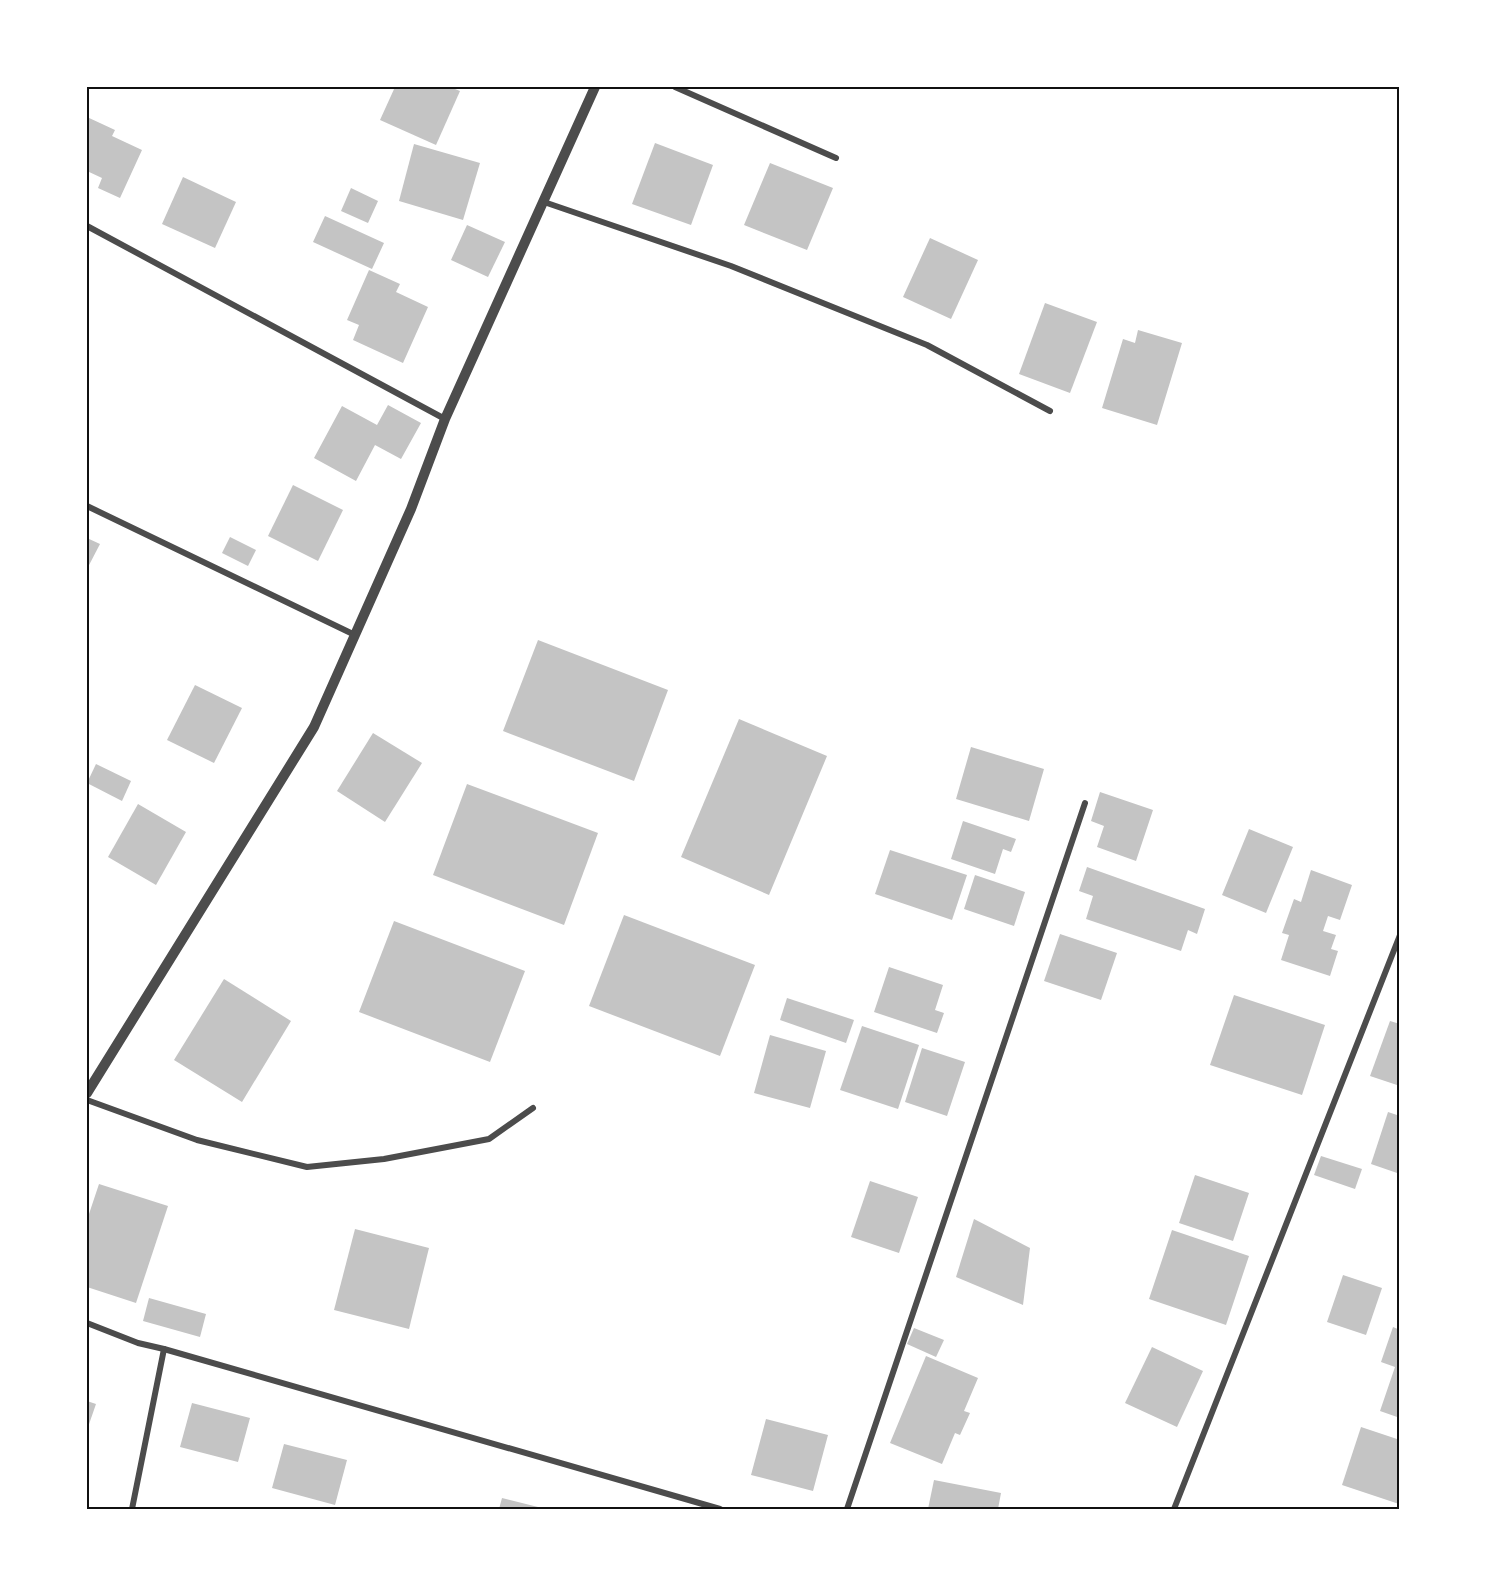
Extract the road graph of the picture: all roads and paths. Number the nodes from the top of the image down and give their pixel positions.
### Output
1 (595, 87) edge
2 (675, 87) edge
3 (836, 158) dead end
4 (544, 202) junction
5 (87, 226) edge
6 (1050, 411) dead end
7 (445, 419) junction
8 (87, 506) edge
9 (355, 635) junction
10 (1084, 802) dead end
11 (1400, 935) edge
12 (87, 1093) edge
13 (87, 1100) edge
14 (533, 1108) dead end
15 (87, 1323) edge
16 (164, 1348) junction
17 (132, 1509) edge
18 (720, 1509) edge
19 (847, 1509) edge
20 (1174, 1509) edge

1 - 4 street
2 - 3 street
4 - 6 street
4 - 7 street
5 - 7 street
7 - 9 street
8 - 9 street
9 - 12 street
10 - 19 street
11 - 20 street
13 - 14 street
15 - 16 street
16 - 17 street
16 - 18 street

